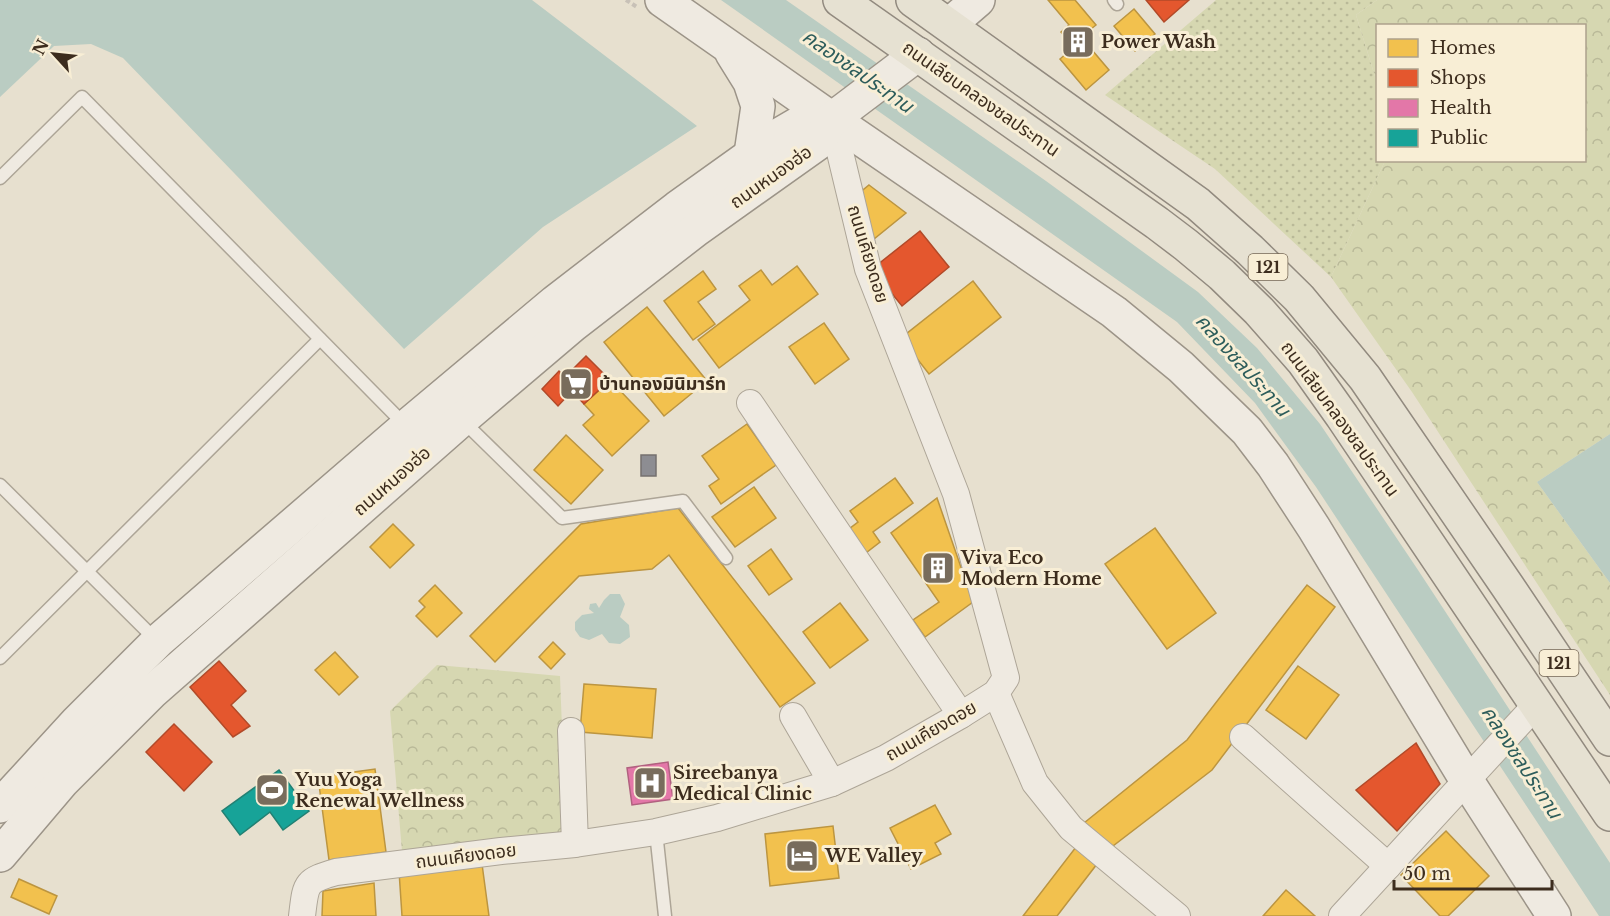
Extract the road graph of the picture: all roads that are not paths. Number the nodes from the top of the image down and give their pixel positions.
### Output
1 (662, 0) edge
2 (840, 0) edge
3 (913, 0) edge
4 (978, 0) edge
5 (949, 25) junction
6 (726, 44) junction
7 (918, 54) junction
8 (832, 119) junction
9 (751, 154) junction
10 (0, 178) edge
11 (320, 339) junction
12 (750, 403) dead end
13 (461, 420) junction
14 (407, 426) junction
15 (0, 485) edge
16 (726, 558) dead end
17 (87, 571) junction
18 (158, 641) junction
19 (0, 658) edge
20 (180, 667) junction
21 (996, 693) junction
22 (1536, 705) junction
23 (793, 716) dead end
24 (961, 716) junction
25 (571, 731) dead end
26 (1243, 737) dead end
27 (1610, 739) edge
28 (1467, 781) junction
29 (832, 783) junction
30 (1606, 800) edge
31 (0, 806) edge
32 (656, 832) junction
33 (575, 844) junction
34 (0, 855) edge
35 (1388, 866) junction
36 (303, 916) edge
37 (666, 916) edge
38 (1177, 916) edge
39 (1342, 916) edge
40 (1554, 916) edge

1 - 6 street
2 - 7 main road, ถนนเลียบคลองชลประทาน / 121
3 - 5 main road, 121
4 - 5 street
5 - 7 main road
5 - 27 main road, 121
6 - 8 street
6 - 9 street
7 - 8 street
7 - 22 main road, ถนนเลียบคลองชลประทาน / 121
8 - 9 street, ถนนหนองฮ่อ
8 - 13 street, ถนนหนองฮ่อ
8 - 21 street, ถนนเคียงดอย
8 - 28 street
9 - 14 street, ถนนหนองฮ่อ
10 - 11 lane
11 - 14 lane
11 - 17 lane
12 - 24 street
13 - 16 lane
13 - 20 street, ถนนหนองฮ่อ
14 - 18 street, ถนนหนองฮ่อ
15 - 17 lane
17 - 18 lane
17 - 19 lane
18 - 20 street
18 - 31 street, ถนนหนองฮ่อ
20 - 34 street, ถนนหนองฮ่อ
21 - 24 street, ถนนเคียงดอย
21 - 38 street
22 - 28 street
22 - 30 main road, ถนนเลียบคลองชลประทาน / 121
23 - 29 street
24 - 29 street, ถนนเคียงดอย
25 - 33 street
26 - 35 street
28 - 35 street
28 - 40 street
29 - 32 street, ถนนเคียงดอย
32 - 33 street, ถนนเคียงดอย
32 - 37 lane
33 - 36 street, ถนนเคียงดอย
35 - 39 street

